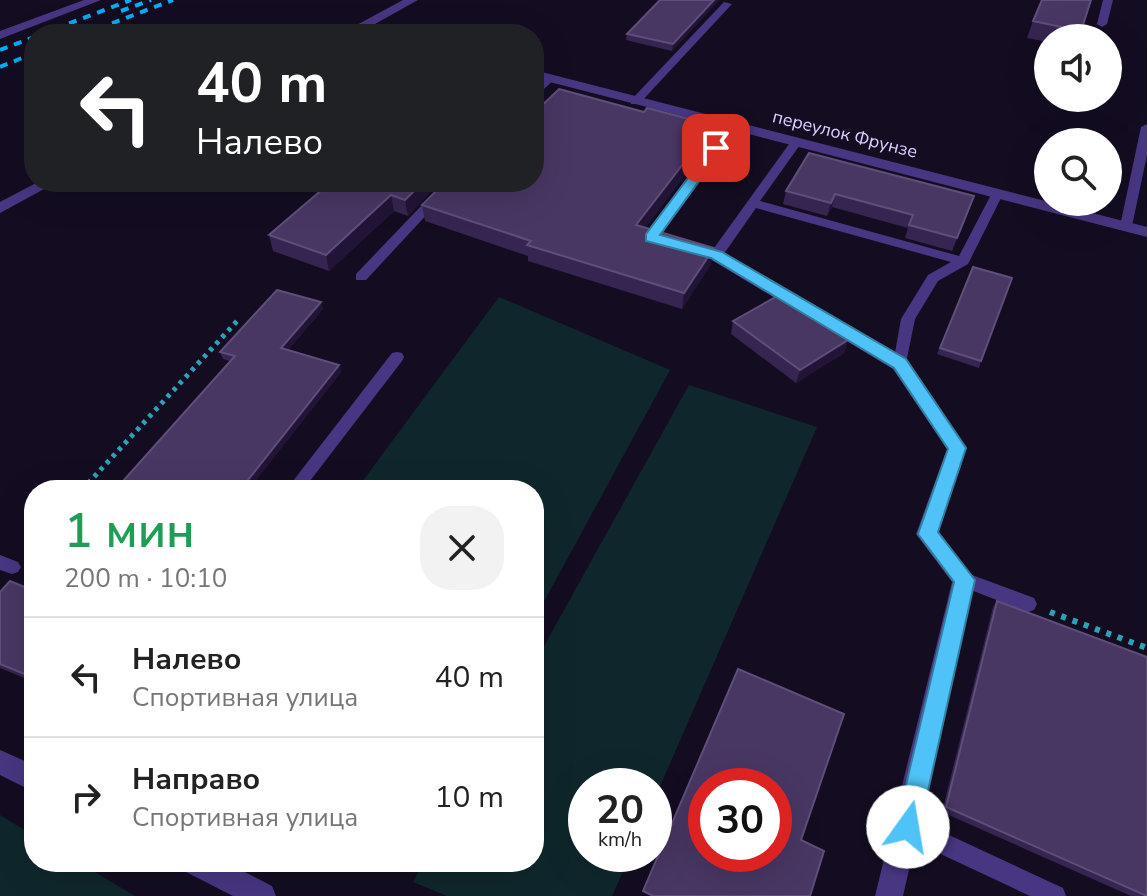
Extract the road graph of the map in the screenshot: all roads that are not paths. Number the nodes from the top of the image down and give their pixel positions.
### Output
1 (95, 0) edge
2 (412, 0) edge
3 (1108, 0) edge
4 (727, 4) dead end
5 (367, 24) edge
6 (1102, 24) dead end
7 (3, 31) edge
8 (544, 77) edge
9 (550, 79) junction
10 (544, 85) edge
11 (635, 102) junction
12 (733, 126) junction
13 (1147, 127) edge
14 (796, 142) junction
15 (30, 192) edge
16 (442, 192) edge
17 (997, 194) junction
18 (753, 203) junction
19 (0, 208) edge
20 (1126, 226) junction
21 (1147, 232) edge
22 (716, 255) junction
23 (963, 261) junction
24 (361, 277) dead end
25 (397, 357) dead end
26 (900, 364) junction
27 (302, 480) edge
28 (964, 580) junction
29 (1028, 604) road end
30 (0, 762) edge
31 (24, 774) edge
32 (908, 827) junction
33 (215, 872) edge
34 (262, 896) edge
35 (889, 896) edge
36 (1055, 896) edge

1 - 7 street
2 - 5 street
3 - 6 lane
4 - 11 lane
8 - 9 street, переулок Фрунзе
9 - 10 lane
9 - 11 street, переулок Фрунзе
11 - 12 street, переулок Фрунзе
12 - 14 street, переулок Фрунзе
12 - 22 street
13 - 20 lane
14 - 17 street, переулок Фрунзе
14 - 18 lane
15 - 19 street
16 - 24 lane
17 - 20 street, переулок Фрунзе
17 - 23 lane
18 - 22 lane
18 - 23 lane
20 - 21 street, переулок Фрунзе
22 - 26 street
23 - 26 lane
25 - 27 lane
26 - 28 street
28 - 29 lane
28 - 32 street
30 - 31 street
32 - 35 street
32 - 36 lane
33 - 34 street

